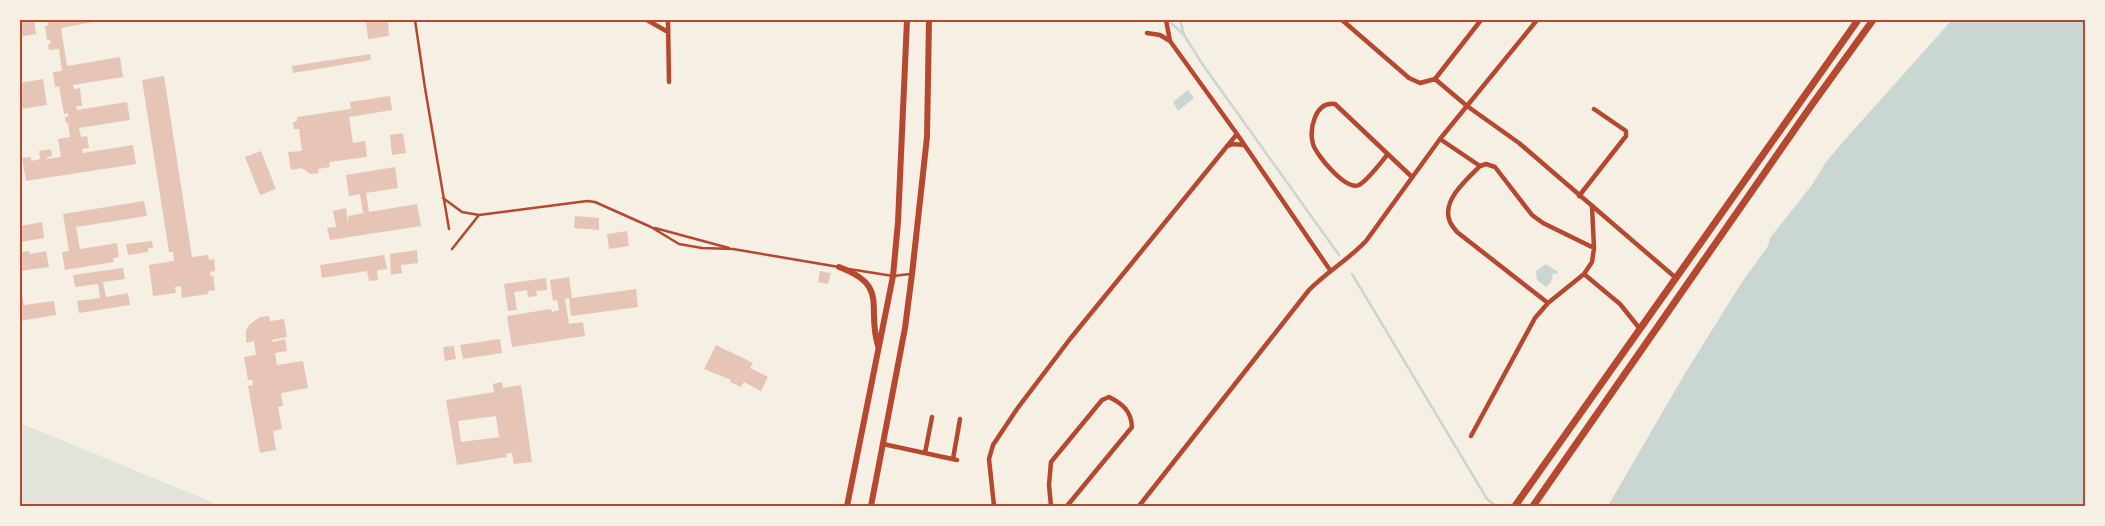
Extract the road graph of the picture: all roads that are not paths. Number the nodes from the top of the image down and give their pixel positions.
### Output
1 (416, 20) edge
2 (647, 20) edge
3 (668, 20) edge
4 (907, 20) edge
5 (929, 20) edge
6 (1166, 20) edge
7 (1342, 20) edge
8 (1481, 20) edge
9 (1537, 20) edge
10 (1858, 20) edge
11 (1873, 20) edge
12 (668, 32) junction
13 (1147, 33) dead end
14 (1170, 41) junction
15 (1435, 79) junction
16 (669, 82) dead end
17 (1467, 106) junction
18 (1594, 109) dead end
19 (1237, 134) junction
20 (1440, 139) junction
21 (1245, 145) junction
22 (1222, 150) junction
23 (1388, 154) junction
24 (1480, 166) junction
25 (1412, 177) junction
26 (1579, 196) junction
27 (443, 198) junction
28 (1592, 207) junction
29 (479, 215) junction
30 (651, 227) junction
31 (449, 229) dead end
32 (1594, 248) junction
33 (452, 249) dead end
34 (733, 249) junction
35 (839, 267) junction
36 (1330, 270) junction
37 (912, 274) junction
38 (1584, 274) junction
39 (892, 276) junction
40 (1676, 278) junction
41 (1548, 303) junction
42 (1640, 329) junction
43 (879, 347) junction
44 (932, 417) dead end
45 (960, 420) dead end
46 (1471, 436) dead end
47 (883, 444) junction
48 (925, 453) junction
49 (847, 506) edge
50 (871, 506) edge
51 (994, 506) edge
52 (1051, 506) edge
53 (1067, 506) edge
54 (1139, 506) edge
55 (1515, 506) edge
56 (1534, 506) edge

1 - 27 lane
2 - 12 street
3 - 12 street
4 - 39 main road
5 - 37 main road
6 - 14 street
7 - 15 street
8 - 15 street
9 - 17 street
10 - 40 main road
11 - 56 main road
12 - 16 street
13 - 14 street
14 - 19 street
15 - 17 street
17 - 20 street
17 - 26 street
18 - 26 street
19 - 21 street
19 - 22 street
20 - 24 street
20 - 25 street
21 - 22 street
21 - 36 street
22 - 51 street
23 - 23 street
23 - 25 street
24 - 32 street
24 - 41 street
25 - 36 street
26 - 28 street
27 - 29 lane
27 - 31 lane
28 - 32 street
28 - 40 street
29 - 30 lane
29 - 33 lane
30 - 34 lane
30 - 34 lane
32 - 38 street
34 - 35 lane
35 - 39 lane
35 - 43 main road
36 - 54 street
37 - 39 lane
37 - 47 main road
38 - 41 street
38 - 42 street
39 - 43 main road
40 - 42 main road
41 - 46 street
42 - 55 main road
43 - 49 main road
44 - 48 street
45 - 48 street
47 - 48 street
47 - 50 main road
52 - 53 street

